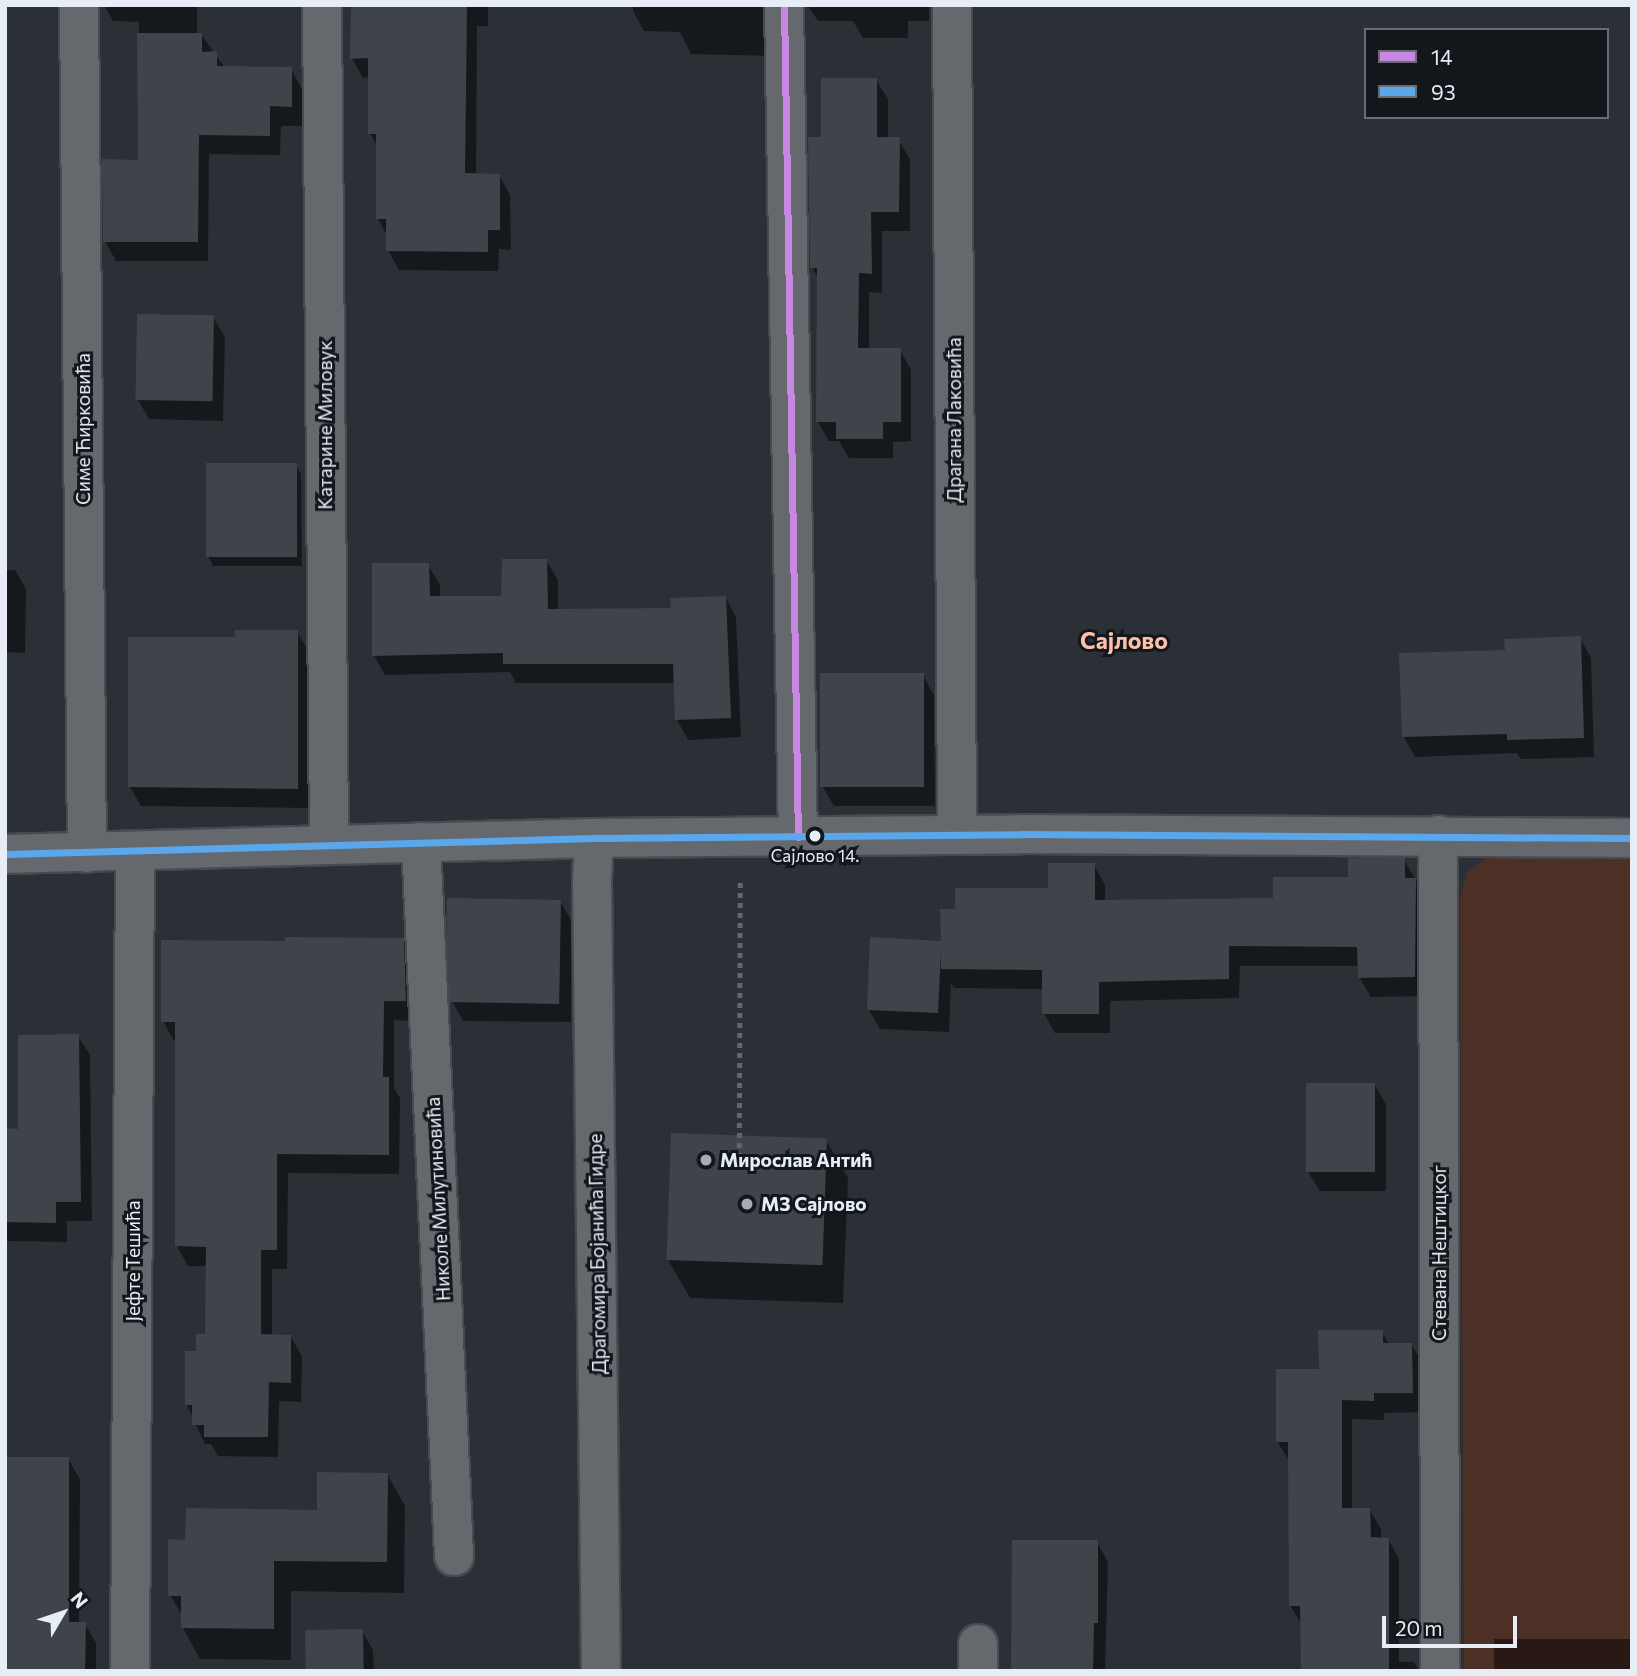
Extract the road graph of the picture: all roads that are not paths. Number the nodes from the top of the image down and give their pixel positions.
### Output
1 (79, 5) edge
2 (323, 5) edge
3 (784, 5) edge
4 (952, 5) edge
5 (957, 835) junction
6 (1438, 835) junction
7 (798, 837) junction
8 (594, 838) junction
9 (1632, 838) edge
10 (421, 842) junction
11 (329, 844) junction
12 (135, 851) junction
13 (87, 853) junction
14 (5, 854) edge
15 (454, 1556) dead end
16 (130, 1671) edge
17 (601, 1671) edge
18 (1440, 1671) edge

1 - 13 street, Симе Ћирковића
2 - 11 street, Катарине Миловук
3 - 7 street
4 - 5 street, Драгана Лаковића
5 - 6 street
5 - 7 street
6 - 9 street
6 - 18 street, Стевана Нештицког
7 - 8 street
8 - 10 street
8 - 17 street, Драгомира Бојанића Гидре
10 - 11 street
10 - 15 street, Николе Милутиновића
11 - 12 street
12 - 13 street
12 - 16 street, Јефте Тешића
13 - 14 street

